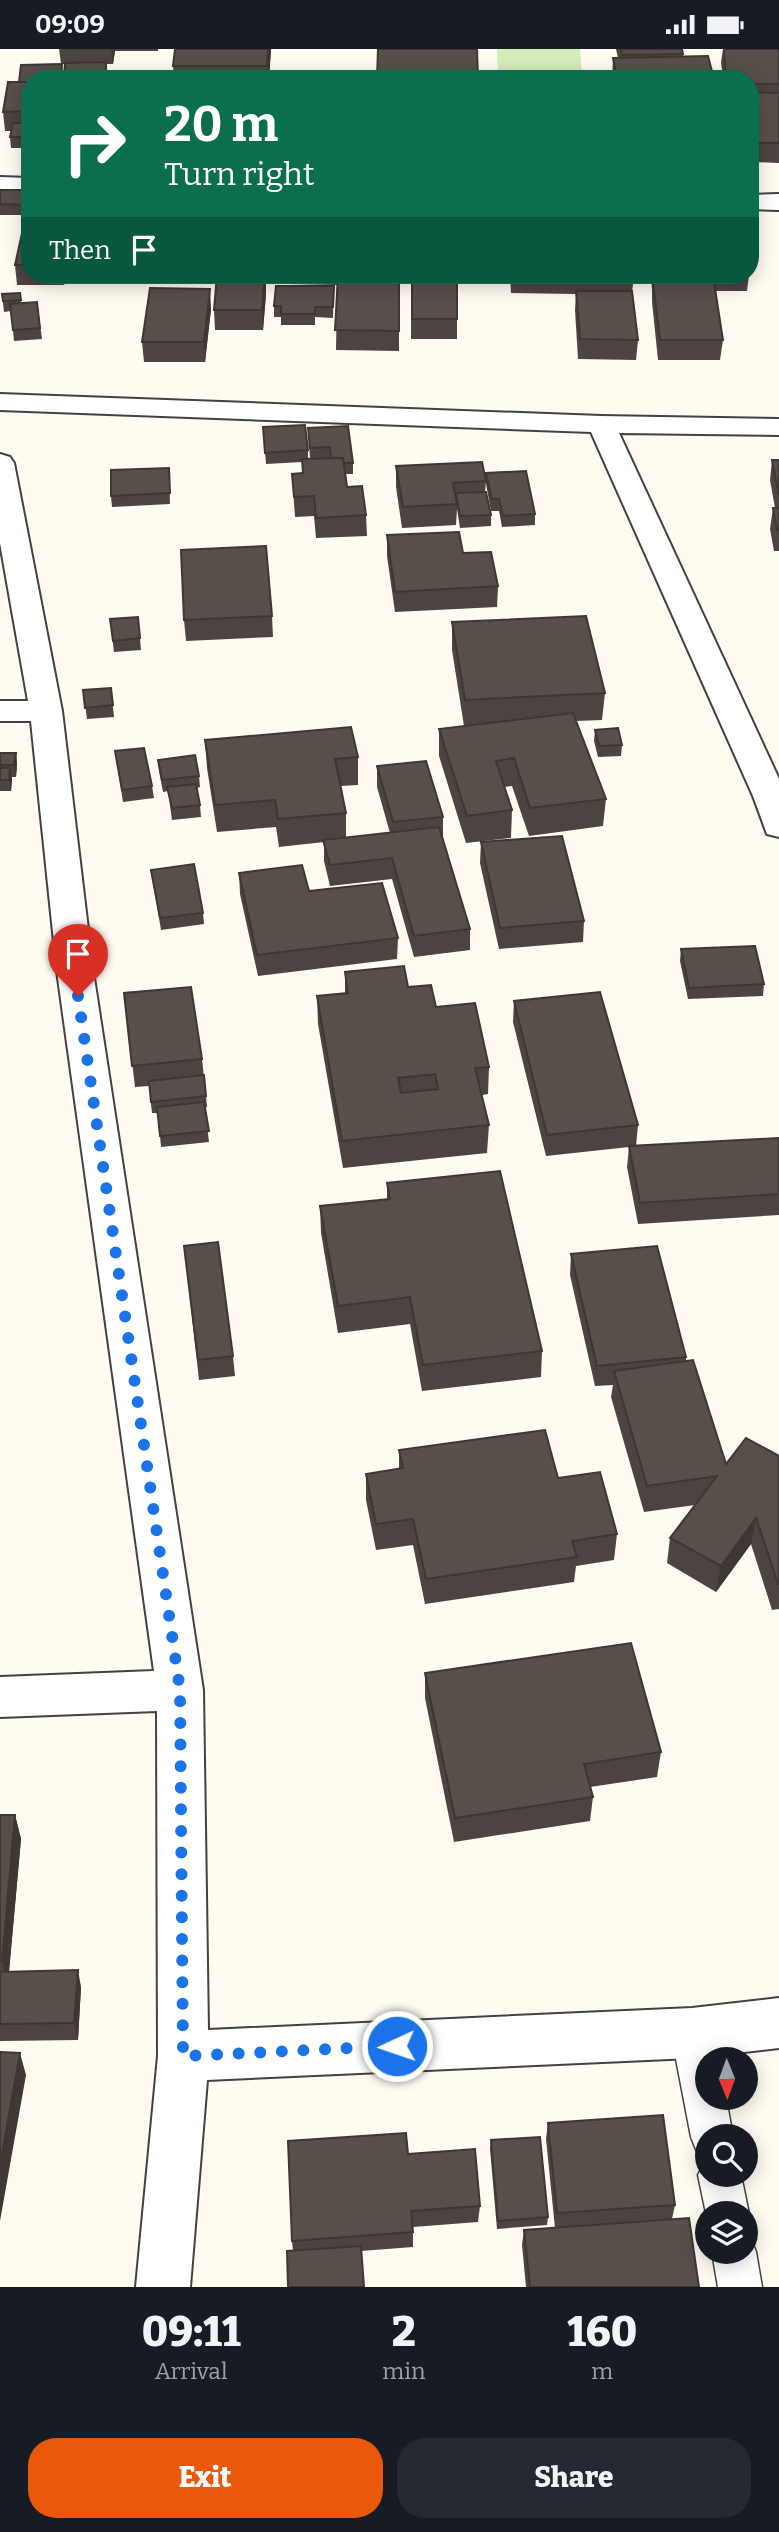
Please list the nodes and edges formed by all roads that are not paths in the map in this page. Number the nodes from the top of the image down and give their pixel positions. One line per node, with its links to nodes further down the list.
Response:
1 (0, 184): 2 (street)
2 (21, 185)
3 (759, 202): 4 (street)
4 (779, 202)
5 (0, 402): 6 (street)
6 (601, 424): 7 (street); 11 (street)
7 (779, 427)
8 (1, 479): 10 (street)
9 (0, 711): 10 (street)
10 (46, 711): 12 (street)
11 (779, 826)
12 (180, 1690): 13 (street); 16 (street)
13 (0, 1697)
14 (779, 2023): 15 (street)
15 (692, 2033): 16 (street); 17 (lane)
16 (183, 2056): 19 (street)
17 (710, 2124)
18 (736, 2264): 20 (lane)
19 (163, 2287)
20 (740, 2287)

